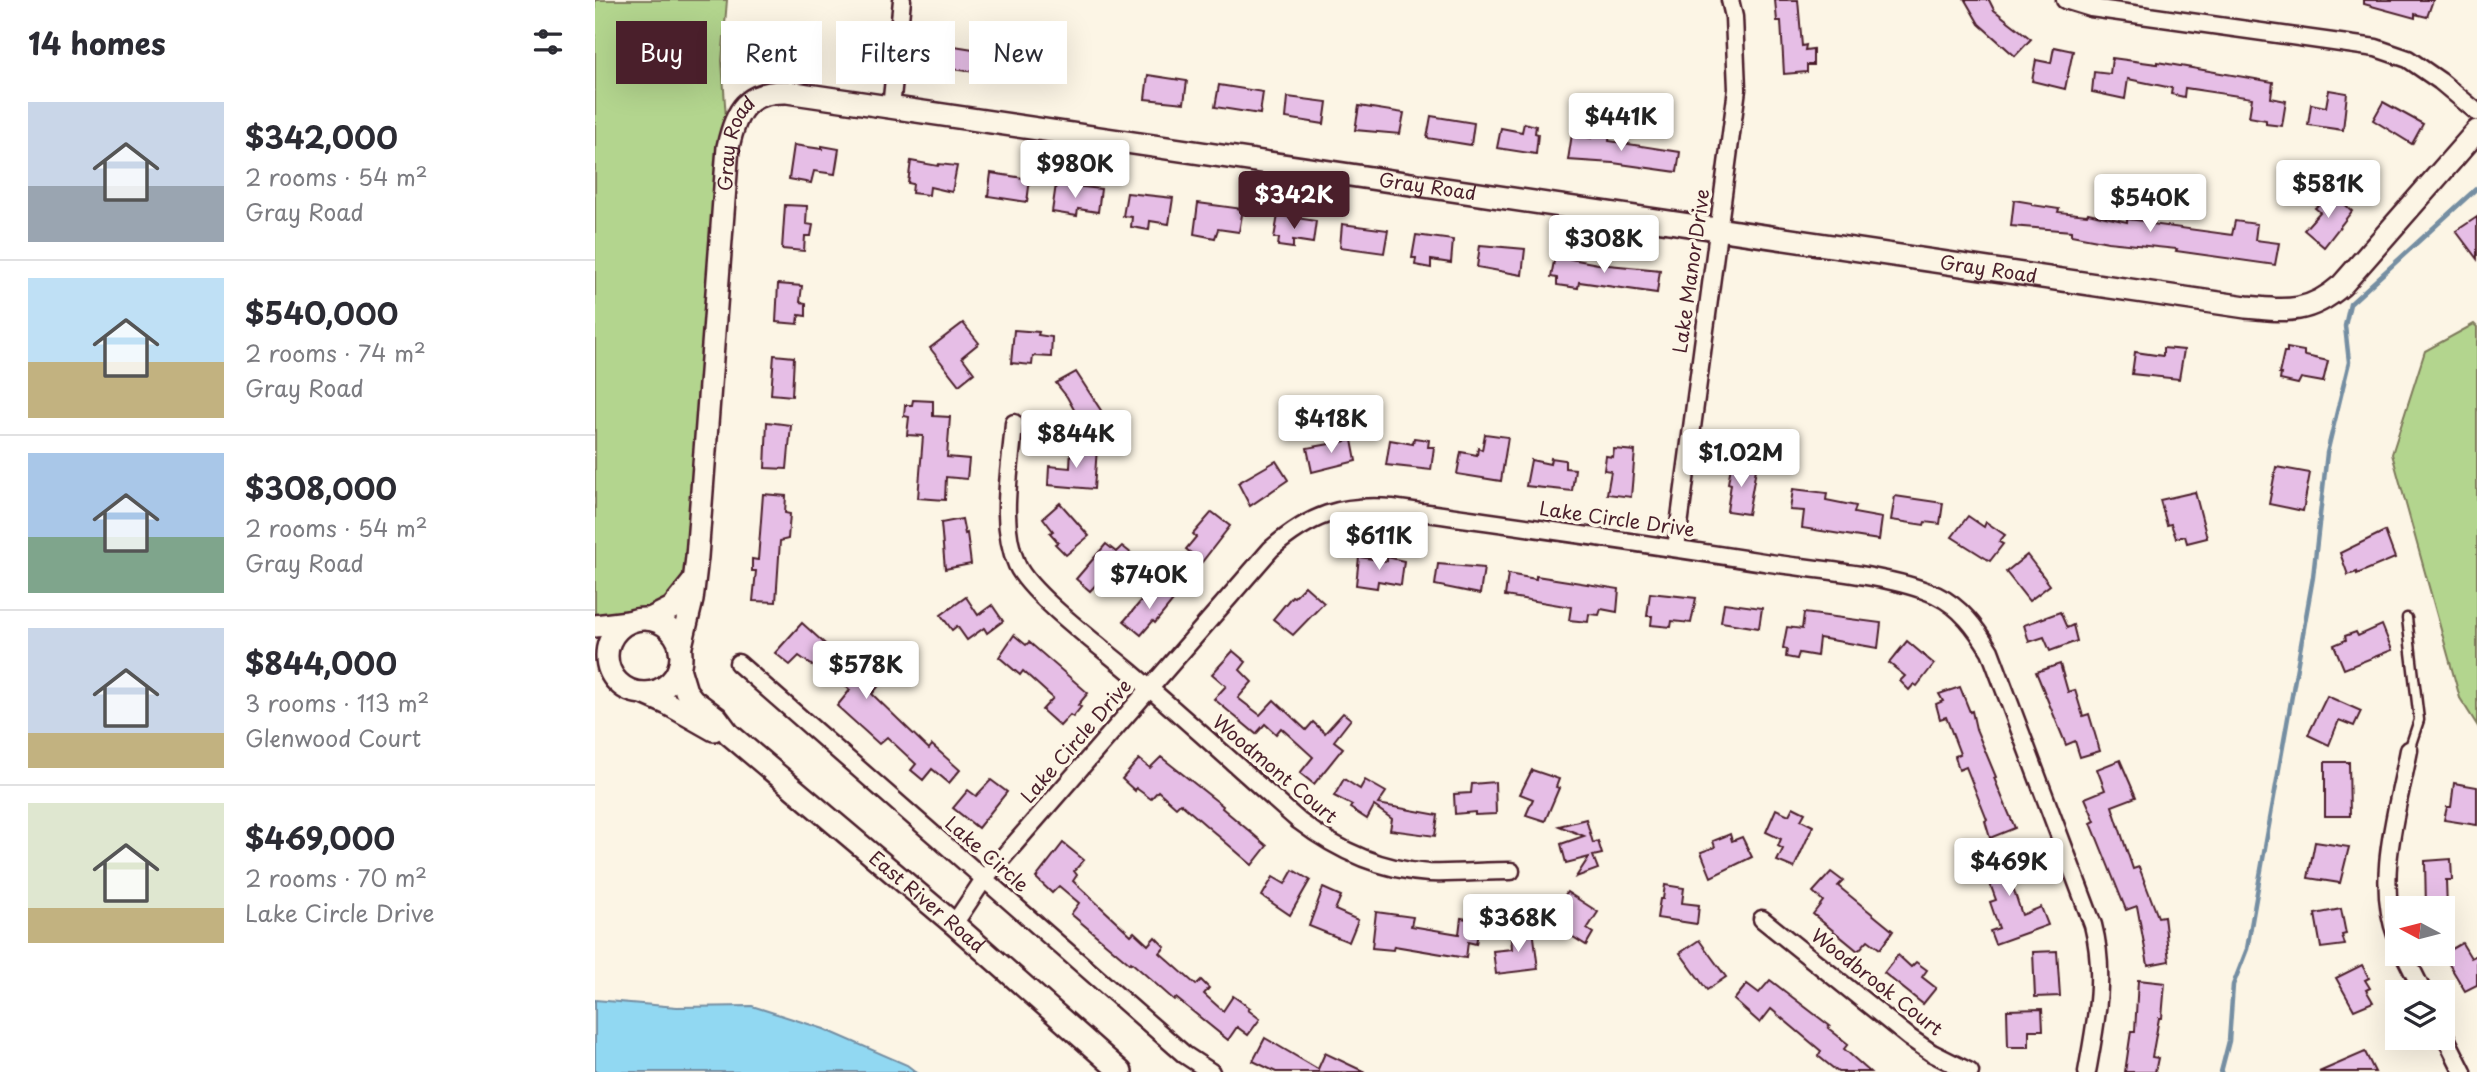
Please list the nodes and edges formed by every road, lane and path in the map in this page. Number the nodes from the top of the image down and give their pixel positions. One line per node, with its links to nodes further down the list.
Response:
1 (902, 0): 4 (street)
2 (1730, 0): 7 (street, Lake Manor Drive)
3 (2065, 0): 5 (street)
4 (891, 108): 7 (street, Gray Road); 10 (street, Gray Road)
5 (2477, 112)
6 (2477, 131): 7 (street, Gray Road)
7 (1718, 228): 9 (street, Lake Manor Drive)
8 (1014, 423): 17 (street, Woodmont Court)
9 (1676, 548): 17 (street, Lake Circle Drive); 30 (street, Lake Circle Drive)
10 (692, 583): 12 (street); 15 (street, Gray Road)
11 (2407, 618): 20 (lane)
12 (639, 620): 13 (street); 14 (street); 15 (street)
13 (595, 626)
14 (601, 659): 18 (street)
15 (680, 659): 18 (street); 19 (street, East River Road)
16 (738, 663): 22 (street, Lake Circle)
17 (1149, 688): 21 (street, Woodmont Court); 22 (street, Lake Circle Drive)
18 (643, 693): 19 (street, East River Road)
19 (729, 734): 25 (street, East River Road)
20 (2409, 750): 23 (street)
21 (1511, 871)
22 (984, 879): 25 (street, Lake Circle Drive); 28 (street, Lake Circle)
23 (2389, 896)
24 (1762, 919): 29 (street, Woodbrook Court)
25 (954, 923): 27 (street, East River Road)
26 (2452, 1050): 31 (street)
27 (1121, 1072)
28 (1211, 1072)
29 (1970, 1072)
30 (2087, 1072)
31 (2463, 1072)

